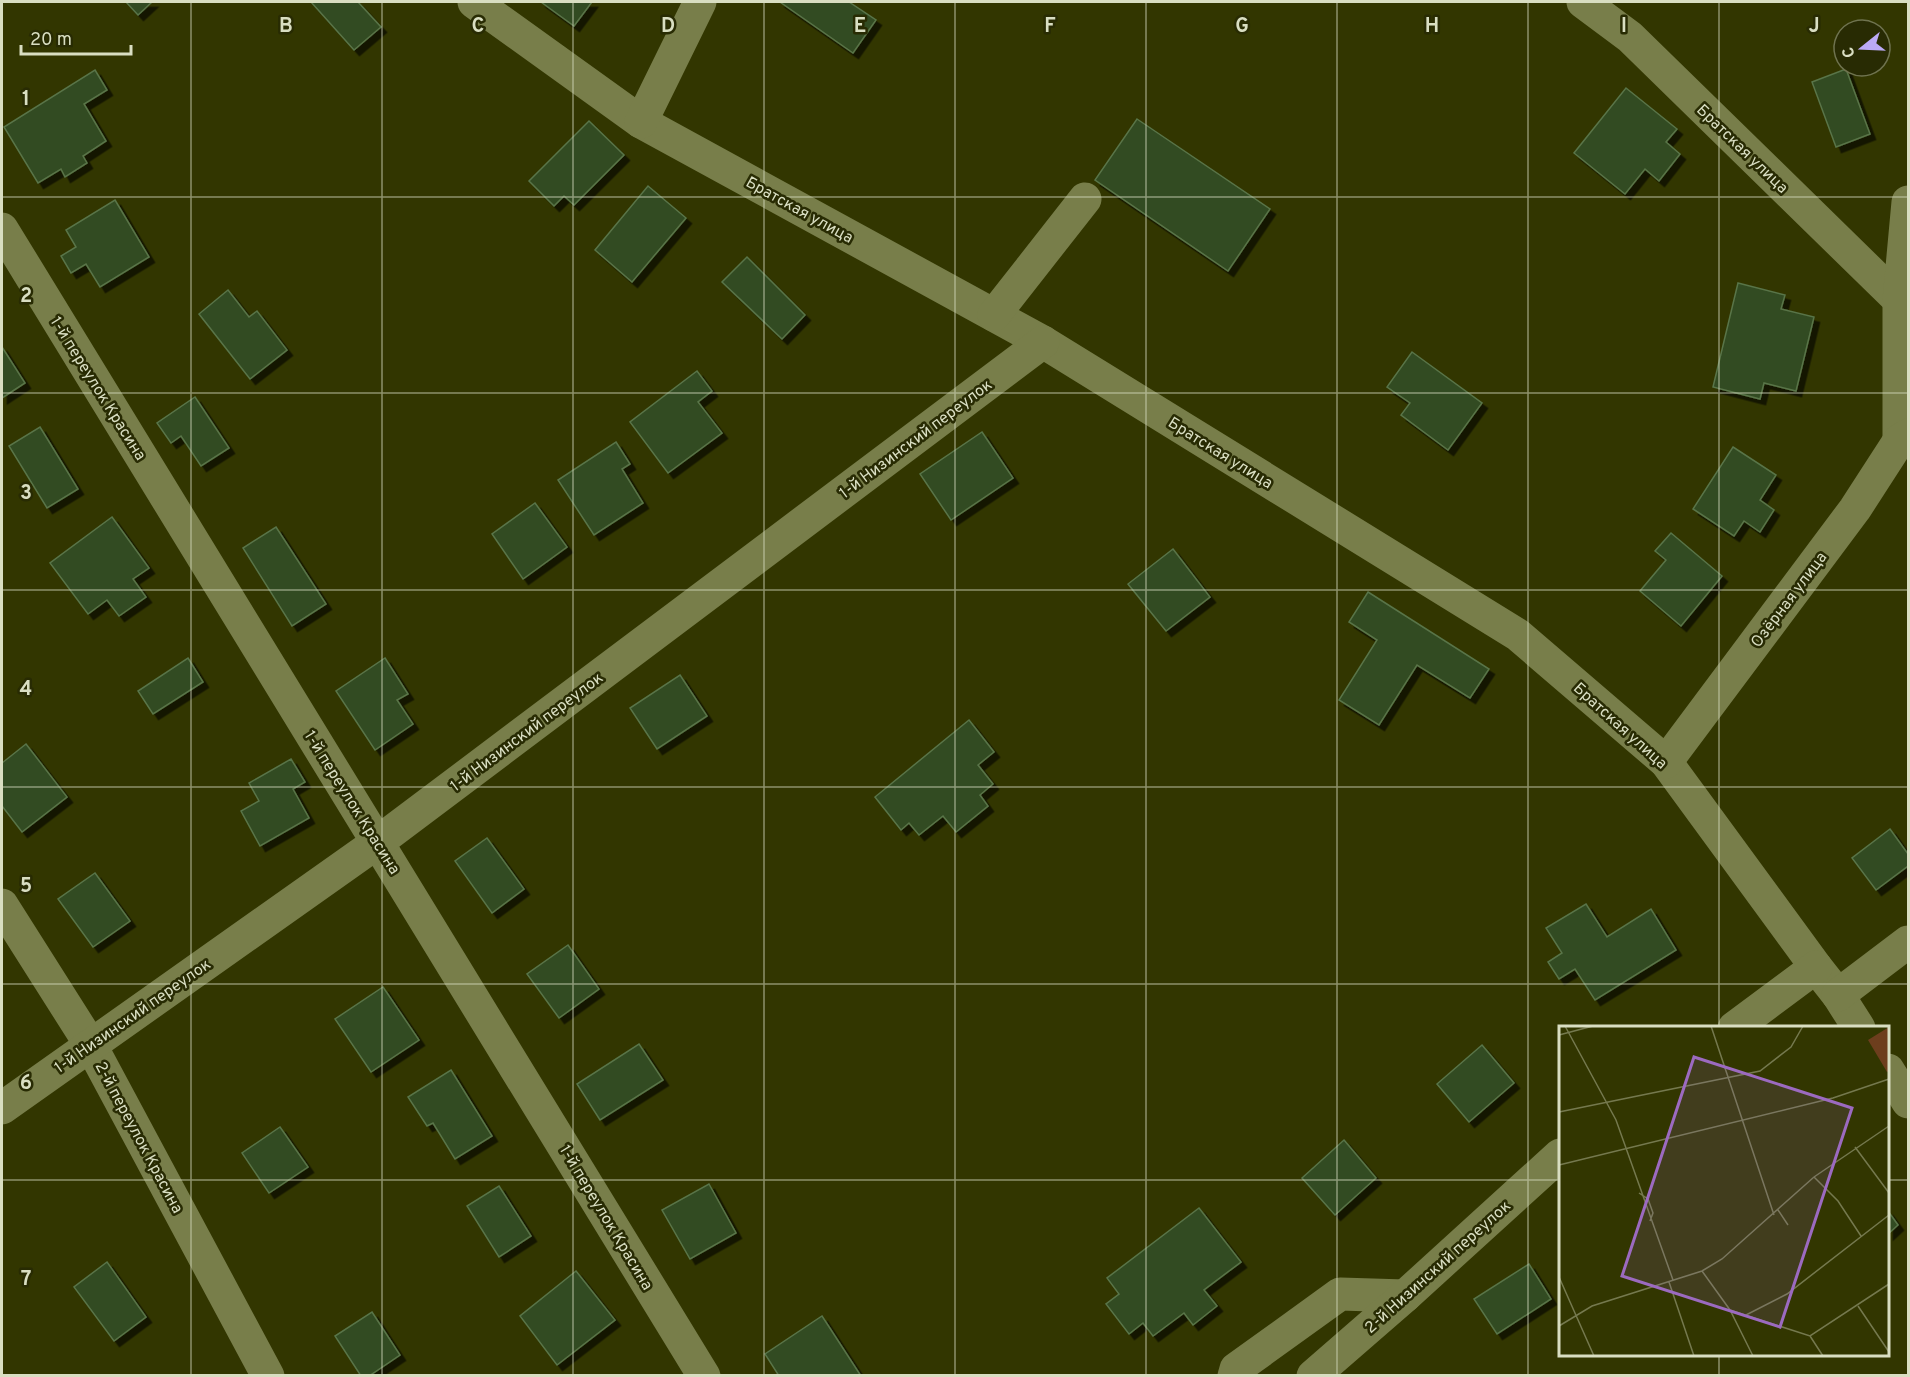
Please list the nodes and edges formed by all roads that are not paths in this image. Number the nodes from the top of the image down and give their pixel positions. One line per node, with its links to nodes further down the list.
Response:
1 (474, 2): 4 (street, Братская улица)
2 (700, 2): 4 (street)
3 (1583, 2): 8 (street, Братская улица)
4 (640, 122): 9 (street, Братская улица)
5 (1085, 199): 9 (street)
6 (1908, 202): 8 (street)
7 (2, 229): 13 (street, 1-й переулок Красина)
8 (1899, 300): 11 (street)
9 (994, 315): 10 (street, Братская улица)
10 (1043, 342): 12 (street, Братская улица); 13 (street, 1-й Низинский переулок)
11 (1904, 438): 12 (street, Озёрная улица)
12 (1666, 762): 16 (street, Братская улица)
13 (378, 843): 20 (street, 1-й Низинский переулок); 27 (street, 1-й переулок Красина)
14 (2, 905): 20 (street, 2-й переулок Красина)
15 (1908, 942): 17 (street)
16 (1815, 967): 17 (street, Братская улица); 18 (street)
17 (1838, 994): 19 (street, Братская улица)
18 (1737, 1026)
19 (1858, 1026)
20 (90, 1044): 23 (street, 1-й Низинский переулок); 26 (street, 2-й переулок Красина)
21 (1889, 1073): 22 (street)
22 (1908, 1102)
23 (2, 1108)
24 (1559, 1156): 25 (street, 2-й Низинский переулок)
25 (1405, 1296): 28 (street); 29 (street, 2-й Низинский переулок)
26 (268, 1376)
27 (704, 1376)
28 (1234, 1376)
29 (1313, 1376)

